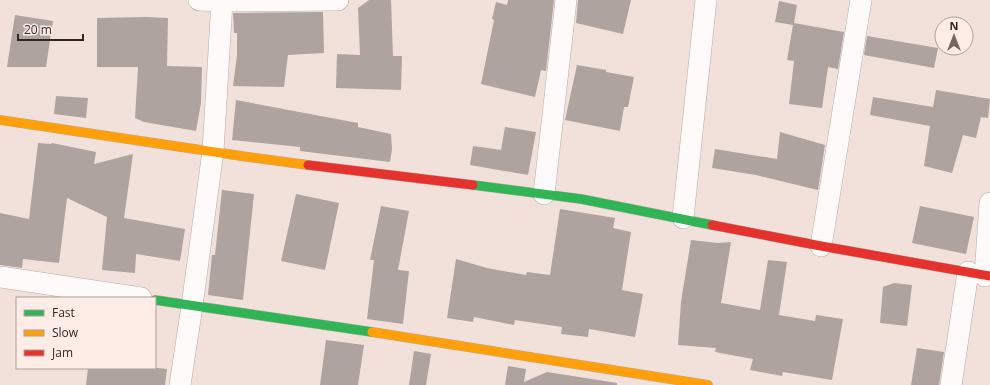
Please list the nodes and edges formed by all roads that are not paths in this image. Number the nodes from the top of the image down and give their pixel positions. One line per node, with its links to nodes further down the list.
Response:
1 (199, 0): 6 (street)
2 (338, 0): 6 (street)
3 (566, 0): 9 (street)
4 (706, 0): 11 (street)
5 (861, 0): 12 (street)
6 (222, 1): 8 (street)
7 (0, 120): 8 (street)
8 (213, 151): 9 (street); 17 (street)
9 (544, 194): 11 (street)
10 (990, 203): 13 (street)
11 (683, 218): 12 (street)
12 (821, 246): 13 (street)
13 (981, 274): 20 (street)
14 (0, 277): 15 (street)
15 (134, 297)
16 (156, 300): 17 (street)
17 (192, 306): 18 (street); 19 (street)
18 (180, 385)
19 (708, 385)
20 (951, 385)

